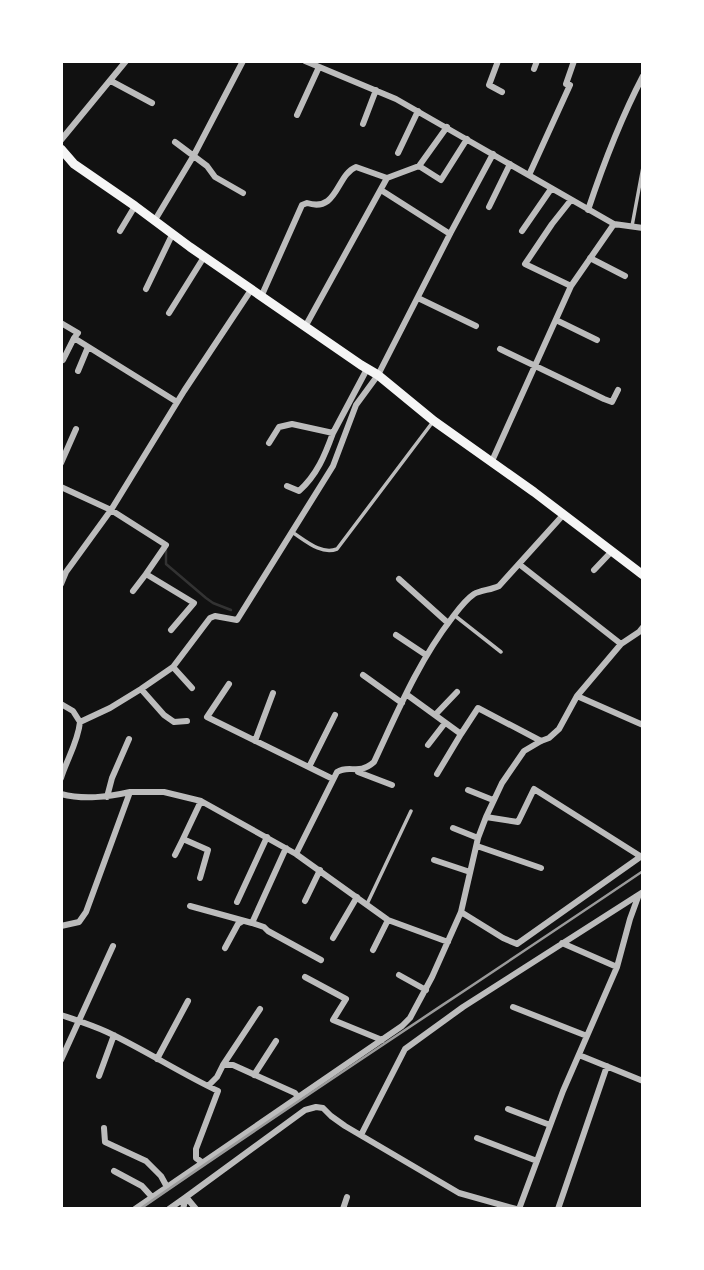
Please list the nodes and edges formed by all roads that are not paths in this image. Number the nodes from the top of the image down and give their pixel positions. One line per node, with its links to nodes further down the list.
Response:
1 (126, 61): 8 (street)
2 (243, 61): 22 (street)
3 (305, 61): 6 (street)
4 (498, 61): 10 (street)
5 (574, 61): 26 (street)
6 (322, 66): 9 (street); 13 (street)
7 (643, 76): 34 (street)
8 (111, 81): 11 (street); 17 (street)
9 (376, 90): 12 (street); 14 (street)
10 (502, 92)
11 (152, 103)
12 (418, 111): 15 (street); 20 (street)
13 (297, 115)
14 (363, 124)
15 (447, 127): 16 (street); 24 (street)
16 (467, 139): 21 (street); 24 (street)
17 (61, 140)
18 (175, 142): 22 (street)
19 (61, 149): 32 (main road)
20 (398, 153)
21 (493, 154): 23 (street); 42 (street)
22 (194, 155): 30 (street); 35 (street)
23 (510, 164): 26 (street); 33 (street)
24 (419, 166): 27 (street)
25 (643, 167): 37 (lane)
26 (529, 175): 28 (street)
27 (387, 178): 29 (street); 49 (street)
28 (551, 188): 31 (street); 40 (street)
29 (381, 190): 42 (street); 55 (street)
30 (243, 193)
31 (571, 200): 34 (street); 46 (street)
32 (135, 206): 35 (main road); 39 (street)
33 (489, 207)
34 (588, 209): 36 (street)
35 (155, 220): 41 (main road)
36 (614, 224): 37 (street); 44 (street)
37 (632, 226): 38 (street)
38 (643, 228)
39 (120, 231)
40 (522, 231)
41 (172, 234): 43 (main road); 47 (street)
42 (450, 234): 50 (street)
43 (204, 257): 48 (main road); 51 (street)
44 (590, 258): 45 (street); 46 (street)
45 (625, 276)
46 (571, 286): 52 (street)
47 (146, 289)
48 (251, 290): 49 (main road); 66 (street)
49 (261, 297): 55 (main road)
50 (418, 298): 54 (street); 64 (street)
51 (169, 313)
52 (556, 320): 57 (street); 61 (street)
53 (61, 323): 56 (street)
54 (476, 326)
55 (305, 327): 62 (main road)
56 (74, 338): 58 (street); 60 (street)
57 (597, 340)
58 (88, 347): 63 (street); 66 (street)
59 (500, 349): 61 (street)
60 (61, 359)
61 (536, 366): 65 (street); 71 (street)
62 (367, 369): 64 (main road); 69 (street)
63 (78, 371)
64 (379, 375): 67 (main road); 77 (street)
65 (618, 390)
66 (177, 402): 75 (street)
67 (434, 421): 71 (main road); 77 (lane)
68 (76, 429): 72 (street)
69 (333, 433): 70 (street); 73 (street)
70 (269, 443)
71 (492, 461): 76 (main road)
72 (61, 463)
73 (287, 486)
74 (61, 487): 75 (street)
75 (111, 510): 81 (street); 82 (street)
76 (564, 514): 78 (main road); 79 (street)
77 (292, 532): 95 (street)
78 (612, 551): 80 (street); 83 (main road)
79 (519, 564): 87 (street); 92 (street)
80 (594, 570)
81 (64, 571): 85 (street)
82 (146, 574): 86 (street); 90 (street)
83 (643, 575)
84 (399, 579): 88 (street)
85 (61, 584)
86 (134, 591)
87 (454, 615): 88 (street); 93 (lane)
88 (448, 623): 94 (street)
89 (643, 627): 92 (street)
90 (171, 630)
91 (396, 635): 94 (street)
92 (621, 644): 103 (street)
93 (501, 652)
94 (426, 655): 102 (street)
95 (173, 667): 98 (street); 99 (street)
96 (363, 675): 104 (street)
97 (229, 684): 114 (street)
98 (192, 688)
99 (141, 689): 108 (street); 109 (street)
100 (457, 692): 107 (street)
101 (273, 694): 114 (street)
102 (406, 694): 104 (street); 107 (street)
103 (577, 696): 111 (street); 115 (street)
104 (402, 703): 119 (street)
105 (61, 704): 109 (street)
106 (335, 715): 118 (street)
107 (435, 715): 110 (street)
108 (187, 721)
109 (80, 722): 117 (street)
110 (445, 723): 112 (street); 116 (street)
111 (643, 725)
112 (461, 734): 115 (street); 120 (street)
113 (129, 739): 127 (street)
114 (255, 741): 118 (street)
115 (541, 741): 128 (street)
116 (428, 745)
117 (64, 761): 121 (street)
118 (309, 767): 122 (street)
119 (352, 770): 122 (street); 123 (street)
120 (437, 774)
121 (61, 778)
122 (333, 779): 137 (street)
123 (392, 785)
124 (468, 790): 128 (street)
125 (130, 792): 127 (street); 129 (street); 155 (street)
126 (61, 794): 127 (street)
127 (107, 797)
128 (493, 800): 131 (street)
129 (201, 801): 133 (street); 134 (street)
130 (411, 811): 149 (lane)
131 (486, 817): 135 (street); 139 (street)
132 (453, 828): 135 (street)
133 (267, 837): 136 (street); 148 (street)
134 (183, 839): 138 (street); 144 (street)
135 (478, 842): 141 (street); 143 (street)
136 (286, 848): 137 (street); 154 (street)
137 (296, 853): 142 (street)
138 (175, 855)
139 (642, 856): 151 (street)
140 (435, 860): 143 (street)
141 (541, 868)
142 (320, 870): 146 (street); 147 (street)
143 (470, 872): 151 (street)
144 (200, 878)
145 (642, 895): 158 (street); 163 (street)
146 (357, 897): 149 (street); 156 (street)
147 (305, 901)
148 (237, 902)
149 (367, 904): 152 (street)
150 (190, 906): 153 (street)
151 (461, 912): 157 (street)
152 (388, 920): 157 (street); 161 (street)
153 (243, 921): 154 (street); 160 (street)
154 (252, 923): 162 (street)
155 (61, 926)
156 (333, 938)
157 (448, 942): 166 (street)
158 (562, 943): 163 (street); 189 (street)
159 (113, 946): 171 (street)
160 (225, 948)
161 (373, 950)
162 (321, 960)
163 (617, 967): 173 (street)
164 (399, 975): 166 (street)
165 (305, 977): 174 (street)
166 (426, 990): 174 (street)
167 (188, 1000): 177 (street)
168 (513, 1007): 173 (street)
169 (260, 1009): 179 (street)
170 (61, 1015): 171 (street)
171 (78, 1021): 172 (street); 178 (street)
172 (114, 1035): 177 (street); 182 (street)
173 (587, 1036): 176 (street)
174 (382, 1040): 185 (street)
175 (276, 1041): 181 (street)
176 (579, 1055): 180 (street); 187 (street)
177 (157, 1059): 184 (street)
178 (61, 1060)
179 (223, 1065): 181 (street); 184 (street)
180 (607, 1066): 183 (street); 204 (street)
181 (254, 1075): 185 (street)
182 (99, 1076)
183 (643, 1081)
184 (208, 1086): 192 (street)
185 (298, 1097): 192 (street)
186 (508, 1109): 187 (street)
187 (550, 1125): 191 (street)
188 (104, 1128): 194 (street)
189 (361, 1135): 196 (street); 203 (street)
190 (477, 1138): 191 (street)
191 (537, 1161): 203 (street)
192 (202, 1163): 194 (street)
193 (114, 1171): 195 (street)
194 (167, 1187): 195 (street)
195 (152, 1197): 198 (street)
196 (186, 1197): 199 (street); 200 (street); 201 (street)
197 (347, 1197): 202 (street)
198 (135, 1209)
199 (169, 1209)
200 (183, 1209)
201 (196, 1209)
202 (343, 1209)
203 (517, 1209)
204 (558, 1209)

